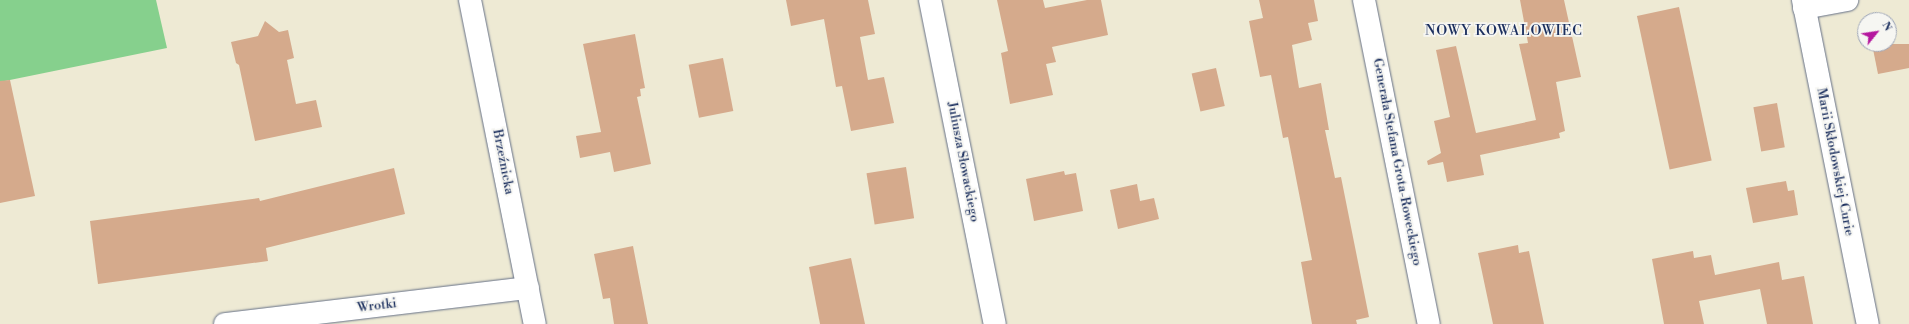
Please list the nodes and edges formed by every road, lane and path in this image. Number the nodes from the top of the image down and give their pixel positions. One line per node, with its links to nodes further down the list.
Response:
1 (470, 0): 6 (street, Brzeźnicka)
2 (930, 0): 9 (street, Juliusza Słowackiego)
3 (1364, 0): 10 (street, Generała Stefana Grota-Roweckiego)
4 (1847, 0): 5 (street)
5 (1803, 4): 11 (street, Marii Skłodowskiej-Curie)
6 (528, 288): 7 (street, Wrotki); 8 (street, Brzeźnicka)
7 (225, 324)
8 (535, 324)
9 (995, 324)
10 (1429, 324)
11 (1868, 324)

